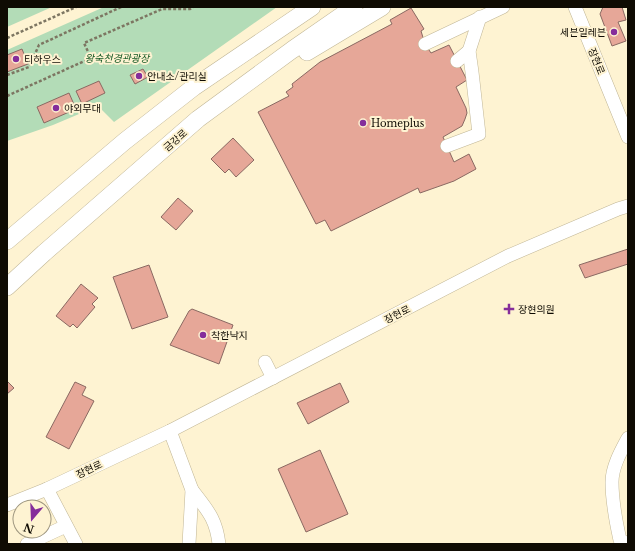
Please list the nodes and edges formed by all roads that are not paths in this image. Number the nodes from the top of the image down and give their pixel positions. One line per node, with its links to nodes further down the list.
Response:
1 (312, 7): 14 (main road)
2 (354, 7): 10 (main road, 금강로)
3 (382, 7): 10 (main road)
4 (503, 7): 6 (street)
5 (575, 7): 11 (street, 장현로)
6 (480, 17): 7 (street); 8 (street)
7 (426, 44)
8 (468, 52): 9 (street); 12 (street)
9 (457, 61)
10 (219, 103): 15 (main road, 금강로)
11 (628, 137)
12 (447, 146)
13 (628, 206): 17 (street, 장현로)
14 (7, 241)
15 (7, 286)
16 (265, 362): 17 (street)
17 (273, 378): 18 (street, 장현로)
18 (170, 431): 20 (street, 장현로); 21 (street)
19 (628, 438): 28 (street)
20 (47, 489): 22 (street, 장현로); 23 (street)
21 (192, 490): 26 (street); 27 (street)
22 (7, 505)
23 (66, 526): 24 (street); 25 (street)
24 (27, 544)
25 (76, 544)
26 (189, 544)
27 (219, 544)
28 (628, 544)

